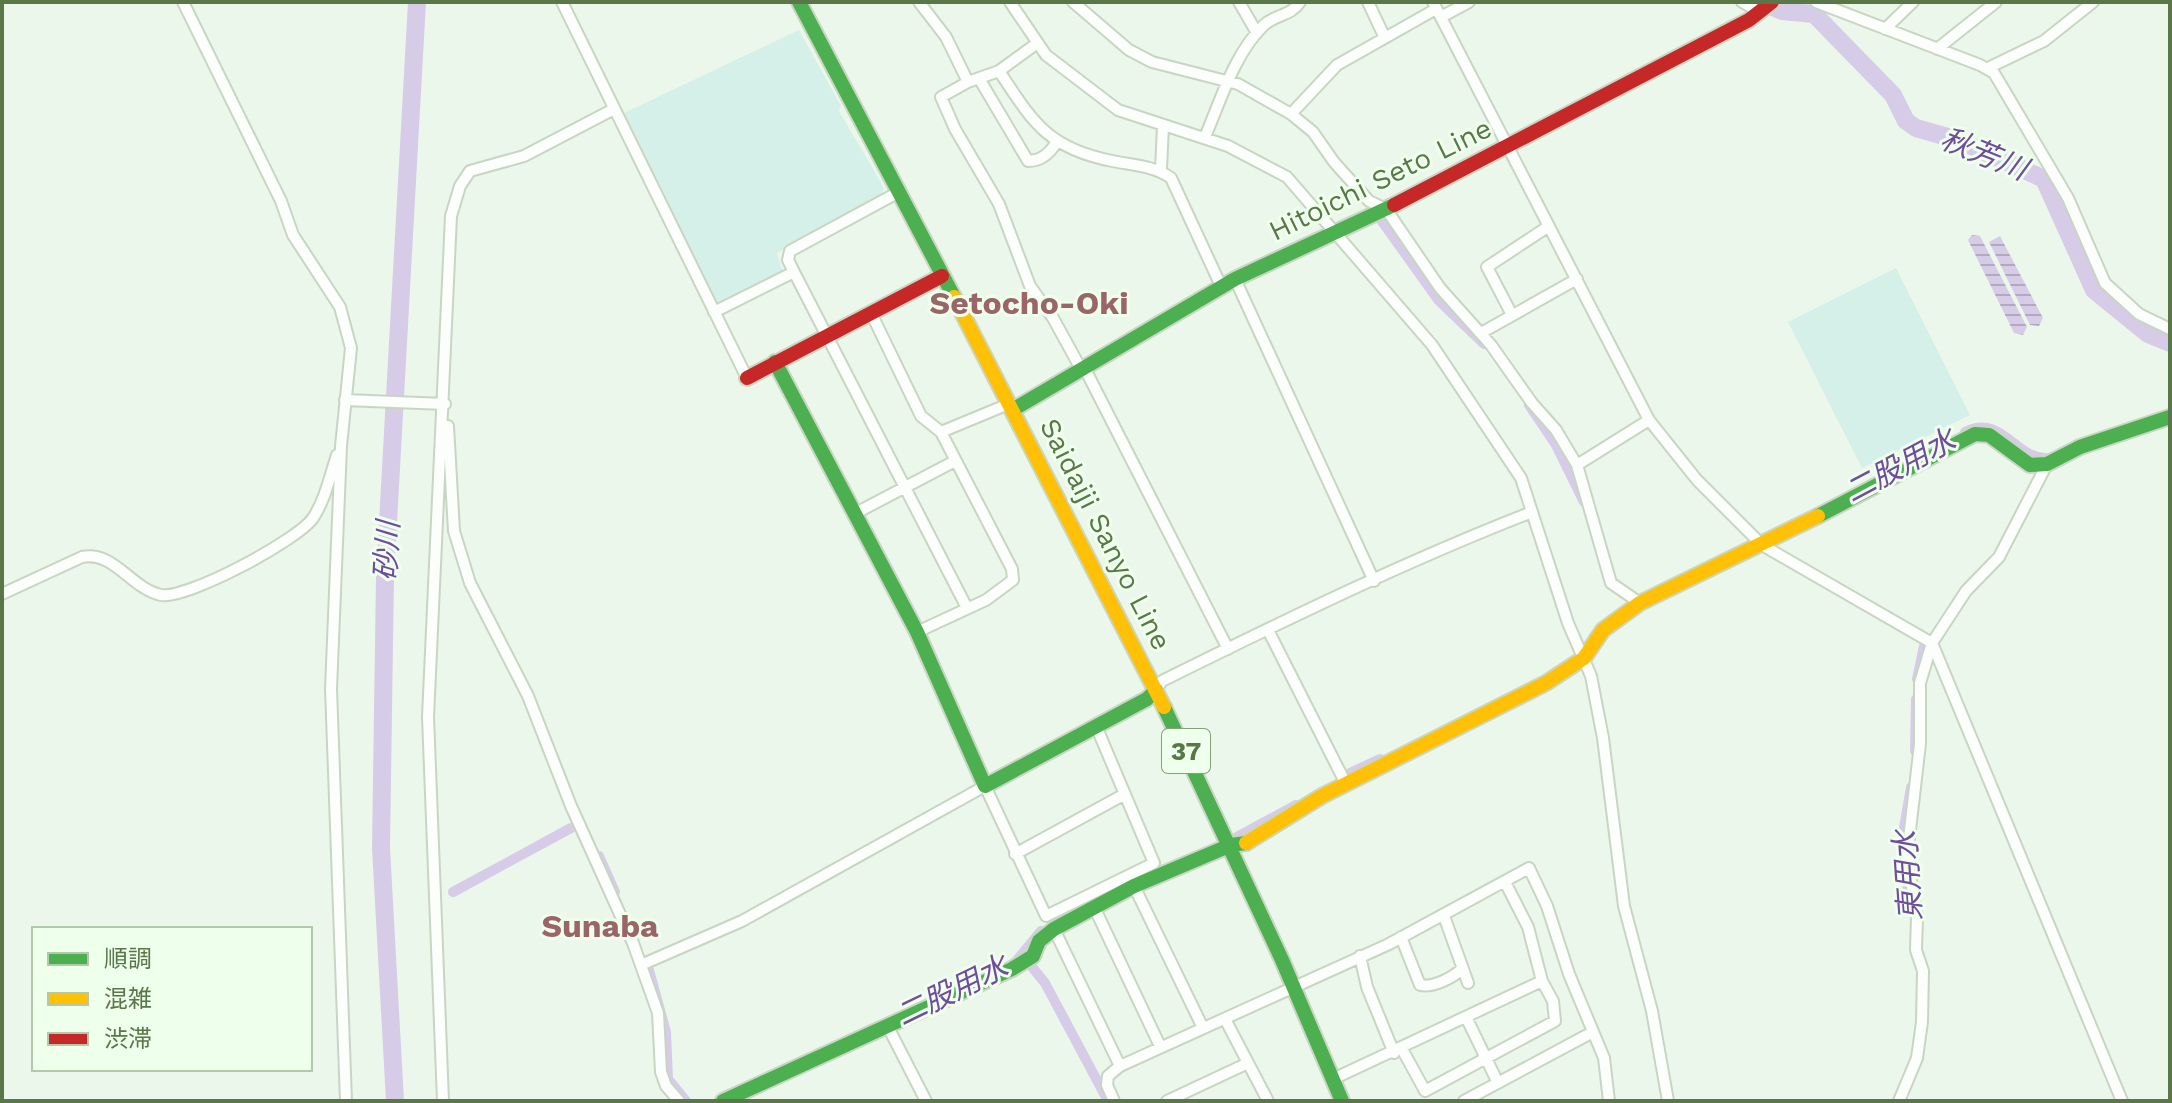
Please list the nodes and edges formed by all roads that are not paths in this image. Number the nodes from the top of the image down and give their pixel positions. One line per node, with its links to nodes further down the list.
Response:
1 (183, 2): 53 (street)
2 (562, 2): 29 (street)
3 (799, 2): 36 (street, Saidaiji Sanyo Line / 37)
4 (919, 2): 28 (street)
5 (1010, 2): 22 (street)
6 (1073, 2): 27 (street)
7 (1239, 2): 20 (street)
8 (1300, 2): 20 (street)
9 (1368, 2): 21 (street)
10 (1469, 2): 18 (street)
11 (1742, 2): 17 (street)
12 (1816, 2): 16 (street)
13 (1913, 2): 19 (street)
14 (1996, 2): 23 (street)
15 (2093, 2): 24 (street)
16 (1830, 4): 19 (street)
17 (1766, 7): 34 (street, Hitoichi Seto Line)
18 (1437, 9): 21 (street); 34 (street)
19 (1885, 29): 23 (street)
20 (1257, 33): 27 (street)
21 (1384, 36): 30 (street)
22 (1036, 44): 25 (street); 31 (street)
23 (1937, 49): 24 (street)
24 (1988, 68): 47 (street)
25 (999, 71): 26 (street); 33 (street)
26 (980, 80): 28 (street); 33 (street)
27 (1230, 81): 30 (street); 32 (street)
28 (968, 82): 51 (street)
29 (614, 109): 44 (street); 54 (street)
30 (1291, 114): 37 (street)
31 (1163, 125): 32 (street); 35 (street)
32 (1205, 137): 39 (street)
33 (1057, 141): 35 (street)
34 (1508, 146): 37 (street, Hitoichi Seto Line); 38 (street)
35 (1161, 170): 43 (street)
36 (897, 193): 40 (street); 41 (street, Saidaiji Sanyo Line / 37)
37 (1386, 209): 39 (street, Hitoichi Seto Line); 48 (street)
38 (1549, 226): 42 (street); 46 (street)
39 (1337, 232): 43 (street, Hitoichi Seto Line); 64 (street)
40 (794, 272): 44 (street); 49 (street)
41 (942, 276): 45 (street); 55 (street, Saidaiji Sanyo Line / 37)
42 (1577, 279): 46 (street); 57 (street)
43 (1228, 283): 51 (street, Hitoichi Seto Line); 67 (street)
44 (714, 312): 52 (street)
45 (871, 313): 49 (street); 58 (street)
46 (1512, 315): 48 (street)
47 (2170, 329)
48 (1481, 333): 62 (street)
49 (827, 336): 50 (street); 63 (street)
50 (775, 362): 52 (street); 65 (street)
51 (1082, 368): 55 (street, Hitoichi Seto Line); 74 (street)
52 (747, 378)
53 (345, 400): 54 (street); 59 (street)
54 (445, 404): 90 (street); 108 (street)
55 (1012, 406): 58 (street); 76 (street, Saidaiji Sanyo Line / 37)
56 (2170, 417): 61 (street)
57 (1649, 420): 62 (street); 66 (street)
58 (941, 432): 60 (street)
59 (341, 446): 68 (street); 107 (street)
60 (955, 461): 63 (street); 70 (street)
61 (2047, 464): 66 (street); 73 (street)
62 (1577, 465): 69 (street)
63 (906, 487): 65 (street); 70 (street)
64 (1532, 512): 67 (street); 75 (street)
65 (856, 513): 72 (street)
66 (1762, 545): 69 (street); 73 (street)
67 (1374, 581): 71 (street)
68 (2, 594)
69 (1640, 603): 75 (street)
70 (967, 608): 72 (street)
71 (1268, 630): 74 (street); 78 (street)
72 (917, 632): 79 (street)
73 (1932, 643): 119 (street); 120 (street)
74 (1228, 649): 76 (street)
75 (1584, 658): 78 (street); 118 (street)
76 (1156, 690): 77 (street); 81 (street, Saidaiji Sanyo Line / 37)
77 (1096, 726): 79 (street); 80 (street)
78 (1346, 784): 81 (street)
79 (985, 786): 82 (street); 90 (street)
80 (1125, 794): 82 (street); 82 (street)
81 (1231, 845): 84 (street); 94 (street, Saidaiji Sanyo Line / 37)
82 (1015, 854)
83 (1505, 882): 86 (street); 92 (street); 99 (street)
84 (1134, 886): 85 (street); 98 (street)
85 (1095, 909): 87 (street); 100 (street)
86 (1444, 916): 88 (street); 91 (street)
87 (1054, 929): 97 (street); 104 (street)
88 (1401, 937): 89 (street); 91 (street)
89 (1360, 956): 94 (street); 101 (street)
90 (641, 965): 109 (street)
91 (1462, 969): 93 (street)
92 (1542, 981): 95 (street); 102 (street)
93 (1468, 983)
94 (1294, 984): 96 (street); 105 (street, Saidaiji Sanyo Line / 37)
95 (1466, 1017): 101 (street); 102 (street)
96 (1225, 1019): 98 (street); 103 (street)
97 (888, 1027): 110 (street); 111 (street)
98 (1203, 1028): 100 (street)
99 (1591, 1033): 106 (street); 117 (street)
100 (1160, 1046): 104 (street)
101 (1398, 1051): 102 (street); 105 (street)
102 (1485, 1060): 106 (street)
103 (1248, 1063): 113 (street); 114 (street)
104 (1120, 1066): 112 (street)
105 (1333, 1079): 115 (street, Saidaiji Sanyo Line / 37)
106 (1498, 1083): 116 (street)
107 (346, 1101)
108 (443, 1101)
109 (679, 1101)
110 (723, 1101)
111 (926, 1101)
112 (1114, 1101)
113 (1167, 1101)
114 (1268, 1101)
115 (1342, 1101)
116 (1464, 1101)
117 (1609, 1101)
118 (1668, 1101)
119 (1899, 1101)
120 (2122, 1101)

